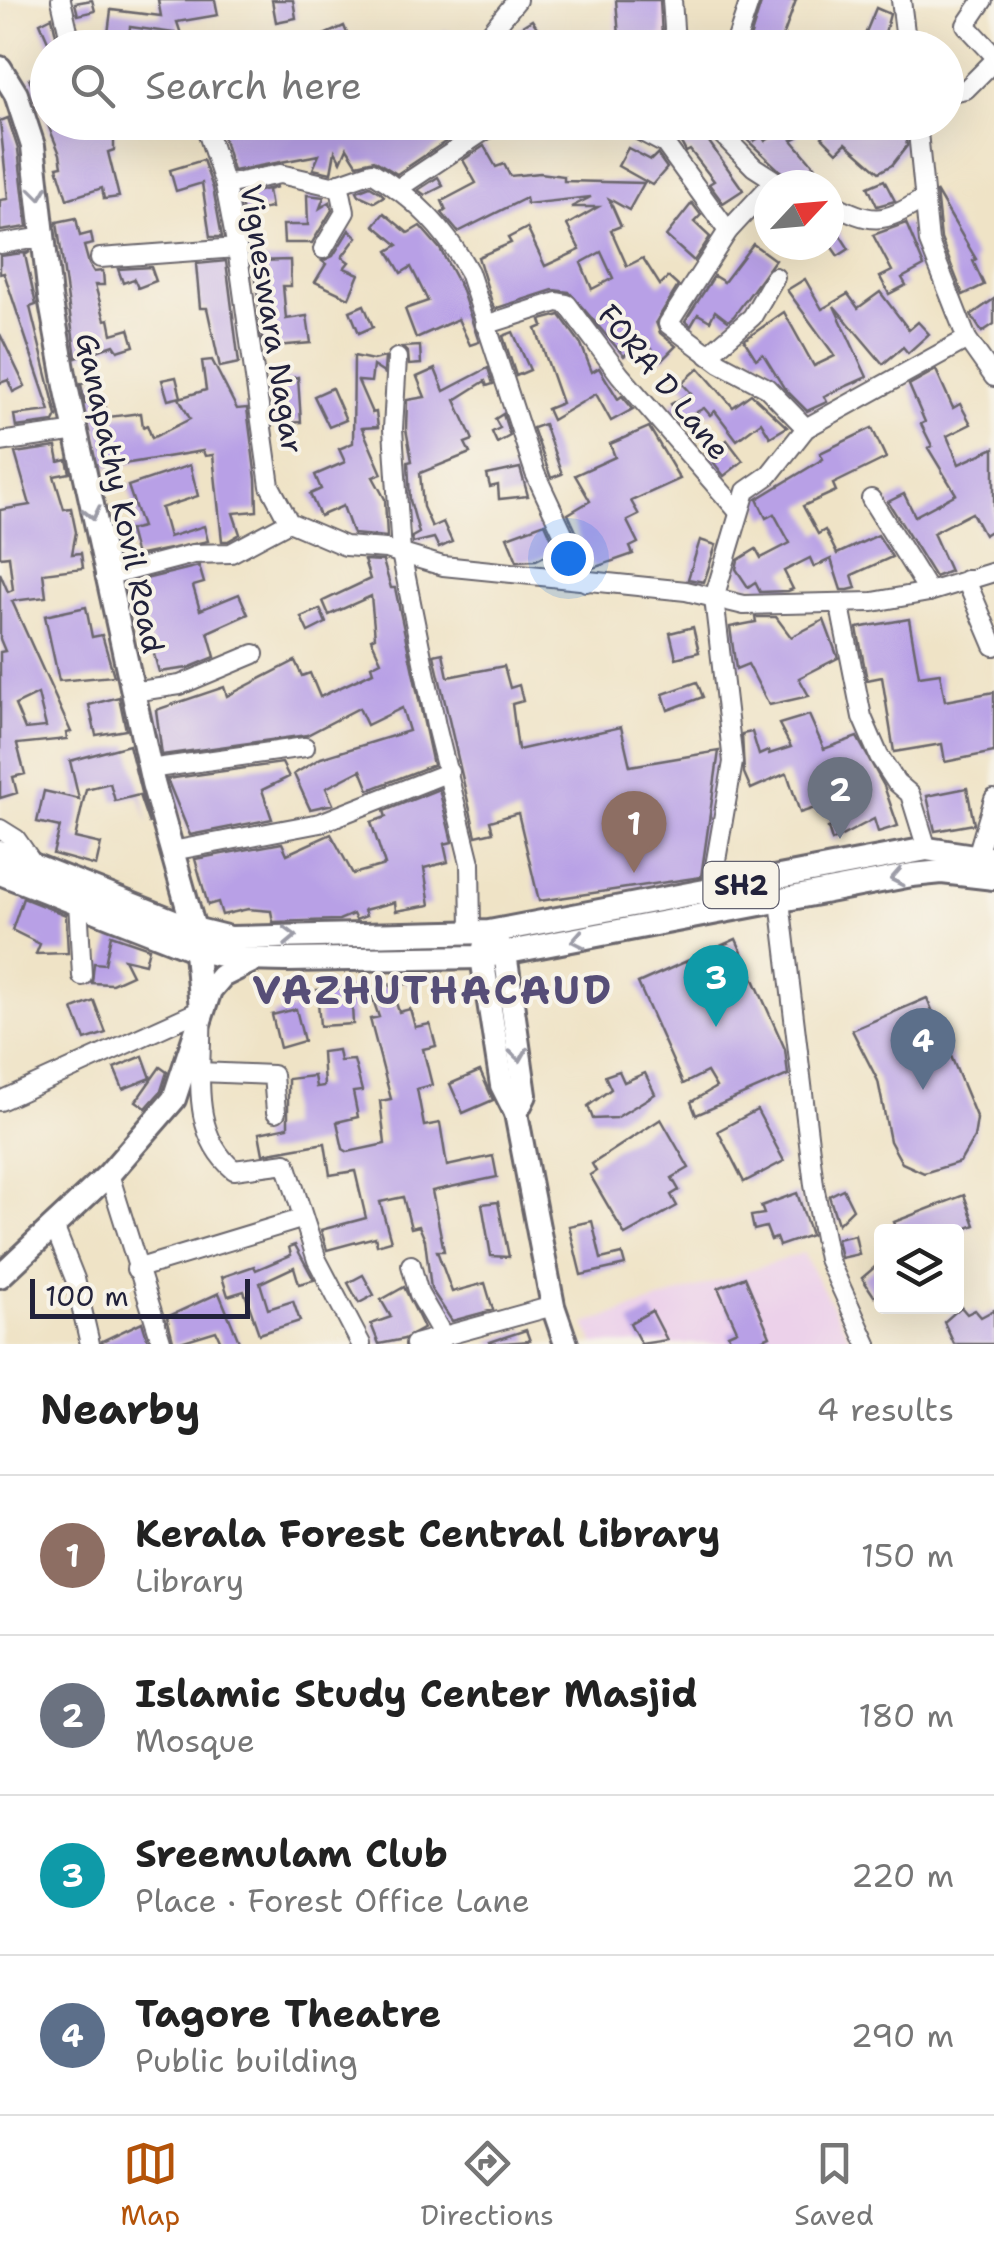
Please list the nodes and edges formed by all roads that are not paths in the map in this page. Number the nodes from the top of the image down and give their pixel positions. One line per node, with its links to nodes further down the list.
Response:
1 (61, 0): 7 (street)
2 (518, 0): 8 (street)
3 (672, 0): 9 (street)
4 (750, 0): 10 (street)
5 (901, 0): 11 (street)
6 (984, 0): 12 (street)
7 (68, 30)
8 (493, 30)
9 (674, 30)
10 (740, 30)
11 (905, 30)
12 (994, 58): 14 (street)
13 (0, 68): 15 (main road, Ganapathy Kovil Road, one-way to 15)
14 (964, 89)
15 (30, 134)
16 (32, 140): 30 (main road, Ganapathy Kovil Road, one-way to 30)
17 (210, 140): 24 (street, Vigneswara Nagar)
18 (470, 140): 25 (street)
19 (658, 140): 29 (street)
20 (729, 140): 22 (street)
21 (919, 140): 26 (street)
22 (760, 170)
23 (339, 182): 24 (street); 25 (street); 33 (street)
24 (225, 185): 32 (street, Vigneswara Nagar)
25 (396, 189): 36 (street)
26 (923, 199): 28 (street); 37 (street)
27 (754, 205): 29 (street)
28 (844, 209)
29 (728, 232): 38 (street)
30 (45, 237): 31 (street); 43 (main road, Ganapathy Kovil Road)
31 (0, 244)
32 (237, 248): 34 (street); 47 (street, Vigneswara Nagar)
33 (322, 249)
34 (100, 258)
35 (775, 277): 38 (street)
36 (485, 325): 46 (street, FORA D Lane); 52 (street)
37 (967, 339): 40 (street); 42 (street)
38 (708, 355): 42 (street)
39 (397, 358): 48 (street)
40 (987, 359): 41 (street)
41 (994, 377)
42 (806, 428): 46 (street)
43 (77, 432): 44 (street); 50 (main road, Ganapathy Kovil Road, one-way to 50)
44 (0, 442)
45 (871, 499): 53 (street)
46 (738, 512): 54 (street)
47 (289, 522): 48 (street); 50 (street)
48 (402, 553): 52 (street); 61 (street)
49 (994, 572): 51 (street)
50 (105, 577): 58 (main road, Ganapathy Kovil Road)
51 (966, 580): 53 (street); 56 (street)
52 (586, 582): 54 (street)
53 (929, 592): 55 (street)
54 (714, 598): 55 (street); 73 (street)
55 (840, 606): 65 (street)
56 (994, 646)
57 (254, 654): 58 (street)
58 (132, 692): 60 (main road, Ganapathy Kovil Road)
59 (305, 746): 60 (street)
60 (149, 769): 64 (main road, Ganapathy Kovil Road)
61 (449, 772): 64 (street); 74 (street)
62 (994, 799): 67 (street)
63 (0, 830): 68 (street)
64 (172, 850): 76 (main road, Ganapathy Kovil Road)
65 (927, 850): 67 (main road, SH2); 73 (main road, SH2)
66 (0, 852): 68 (main road, SH2)
67 (985, 858)
68 (36, 866): 76 (main road, SH2)
69 (0, 873): 71 (main road)
70 (994, 878): 72 (main road, one-way to 72)
71 (78, 901): 75 (main road); 79 (street)
72 (780, 901): 73 (main road); 97 (street)
73 (709, 903): 74 (main road, SH2); 77 (main road, one-way to 77)
74 (480, 931): 76 (main road, SH2, one-way to 74); 77 (main road)
75 (151, 932): 76 (main road); 80 (main road)
76 (195, 940): 78 (main road); 80 (main road, Ganapathy Kovil Road)
77 (493, 955): 78 (main road); 90 (main road)
78 (257, 959): 80 (main road)
79 (82, 976)
80 (201, 1010): 81 (street); 82 (street); 84 (main road)
81 (198, 1072): 83 (street); 85 (street)
82 (0, 1101)
83 (276, 1112)
84 (108, 1174): 86 (main road); 88 (street)
85 (301, 1219): 88 (street); 94 (street)
86 (54, 1226): 89 (main road); 92 (street)
87 (411, 1265): 91 (street)
88 (136, 1269): 93 (street)
89 (0, 1276)
90 (553, 1306): 91 (street); 96 (main road)
91 (444, 1338): 95 (street)
92 (90, 1344)
93 (162, 1344)
94 (361, 1344)
95 (415, 1344)
96 (566, 1344)
97 (867, 1344)

